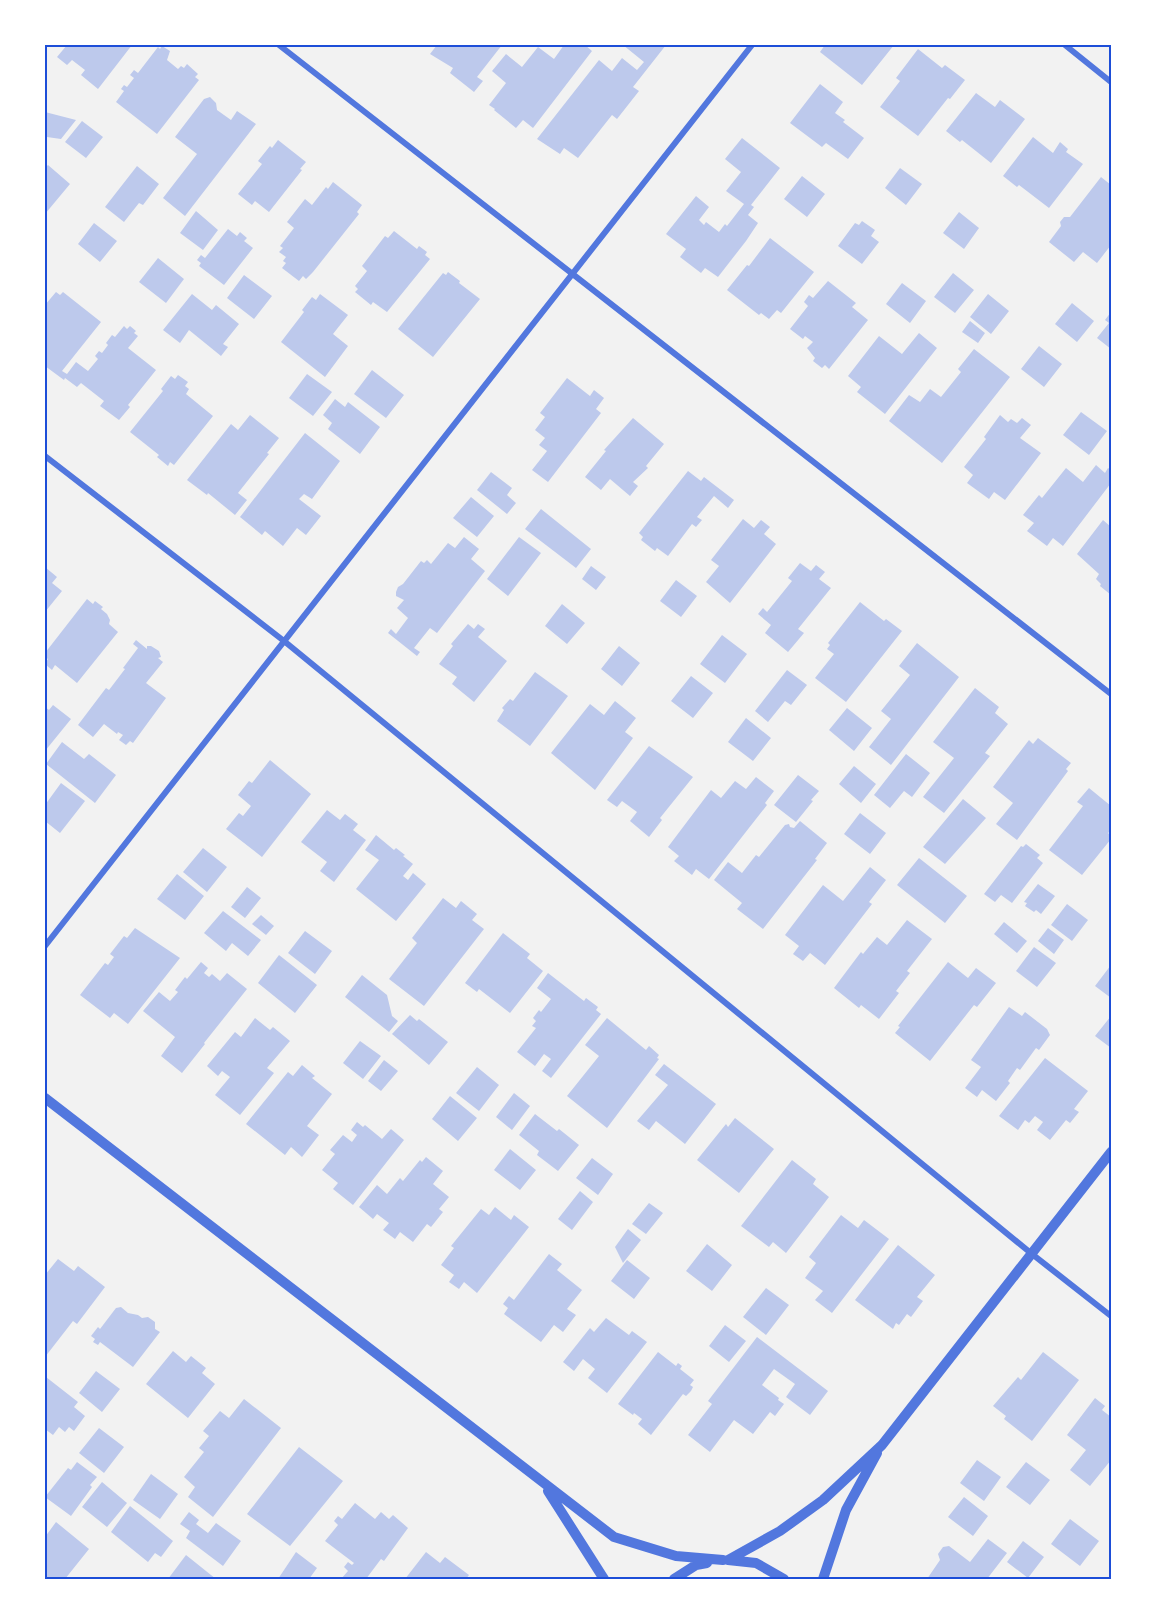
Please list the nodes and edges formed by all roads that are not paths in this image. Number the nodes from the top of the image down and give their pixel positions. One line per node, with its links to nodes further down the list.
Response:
1 (279, 45): 5 (street)
2 (752, 45): 5 (street)
3 (1065, 45): 4 (street)
4 (1111, 82)
5 (572, 274): 7 (street); 8 (street)
6 (45, 456): 7 (street)
7 (284, 641): 9 (street); 12 (street)
8 (1111, 694)
9 (45, 946)
10 (45, 1098): 15 (street)
11 (1111, 1152): 12 (street)
12 (1032, 1254): 13 (street); 14 (street)
13 (1111, 1316)
14 (882, 1445): 16 (street); 20 (street)
15 (543, 1483): 16 (street); 17 (street)
16 (726, 1560): 18 (street); 19 (street)
17 (604, 1579)
18 (674, 1579)
19 (784, 1579)
20 (823, 1579)

